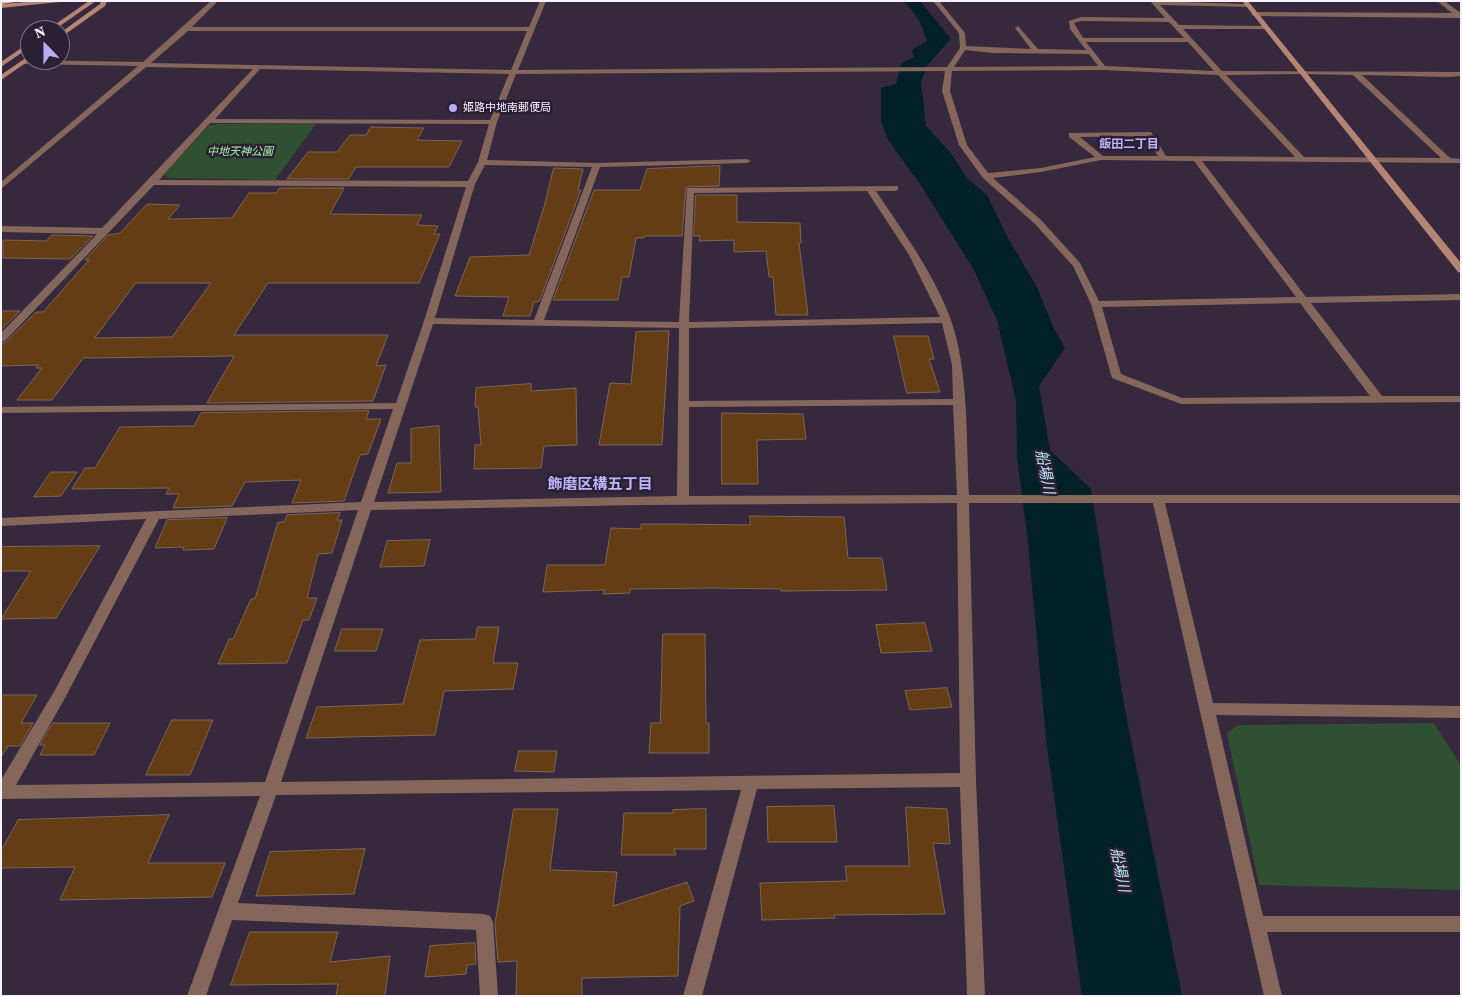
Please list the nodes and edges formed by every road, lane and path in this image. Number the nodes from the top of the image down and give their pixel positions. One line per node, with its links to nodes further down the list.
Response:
1 (19, 1): 10 (highway)
2 (66, 1): 10 (street)
3 (93, 1): 14 (street)
4 (104, 1): 19 (street)
5 (215, 1): 20 (street)
6 (544, 1): 21 (street)
7 (936, 1): 24 (street)
8 (1440, 1): 13 (street)
9 (1154, 2): 11 (street); 15 (street)
10 (1, 4)
11 (1246, 4): 12 (street)
12 (1254, 14): 13 (street); 17 (street)
13 (1460, 16)
14 (65, 20)
15 (1171, 20): 16 (street); 22 (street)
16 (1178, 27): 17 (street); 23 (street)
17 (1264, 27): 36 (street)
18 (1018, 28): 26 (street)
19 (70, 29)
20 (186, 29): 21 (street); 31 (street)
21 (533, 29): 35 (street)
22 (1082, 40): 23 (street); 27 (street)
23 (1189, 40): 37 (street)
24 (963, 48): 26 (street); 34 (street)
25 (20, 51): 28 (street)
26 (1036, 52): 27 (street)
27 (1091, 52): 33 (street)
28 (3, 62)
29 (70, 62): 31 (street)
30 (20, 65): 41 (street)
31 (143, 65): 32 (street); 58 (street)
32 (258, 67): 35 (street); 43 (street)
33 (1104, 68): 34 (street); 37 (street)
34 (950, 69): 35 (street); 55 (street)
35 (513, 72): 44 (street)
36 (1300, 72): 37 (street); 38 (street); 50 (street)
37 (1221, 73): 48 (street)
38 (1355, 73): 40 (street); 51 (street)
39 (1461, 74): 40 (street)
40 (1448, 75): 42 (street)
41 (1, 78)
42 (1461, 85)
43 (208, 121): 44 (street); 56 (street)
44 (493, 122): 53 (street)
45 (1163, 157): 46 (street); 46 (street); 47 (street)
46 (1101, 158): 55 (street)
47 (1197, 160): 48 (street); 65 (street)
48 (1302, 160): 50 (street)
49 (747, 161): 54 (street)
50 (1374, 161): 51 (street); 63 (street)
51 (1448, 161): 52 (street)
52 (1461, 161)
53 (482, 162): 54 (street); 57 (street)
54 (598, 165): 69 (street)
55 (986, 176): 66 (street)
56 (152, 182): 57 (street); 62 (street)
57 (471, 184): 68 (street)
58 (1, 186)
59 (895, 188): 60 (street)
60 (871, 190): 67 (street); 70 (street)
61 (1, 229): 62 (street)
62 (103, 231): 71 (street)
63 (1461, 270)
64 (1461, 297): 65 (street)
65 (1305, 300): 66 (street); 73 (street)
66 (1096, 304): 73 (street)
67 (946, 320): 70 (street); 74 (street)
68 (429, 321): 69 (street); 76 (street)
69 (538, 322): 70 (street)
70 (684, 325): 75 (street)
71 (1, 339)
72 (1461, 399): 73 (street)
73 (1379, 400)
74 (959, 402): 75 (street); 78 (street)
75 (684, 404): 81 (street)
76 (400, 406): 77 (street); 82 (street)
77 (1, 410)
78 (963, 497): 79 (street); 81 (street); 87 (street)
79 (1158, 498): 80 (street); 85 (street)
80 (1461, 499)
81 (683, 500): 82 (street)
82 (364, 506): 83 (street); 89 (street)
83 (155, 515): 84 (street); 90 (street)
84 (1, 522)
85 (1207, 709): 86 (street); 92 (street)
86 (1461, 712)
87 (968, 780): 88 (street); 97 (street)
88 (752, 783): 89 (street); 96 (street)
89 (271, 787): 90 (street); 91 (street)
90 (2, 792)
91 (227, 910): 94 (street); 95 (street)
92 (1256, 924): 93 (street); 98 (street)
93 (1461, 924)
94 (196, 996)
95 (489, 996)
96 (692, 996)
97 (976, 996)
98 (1273, 996)

